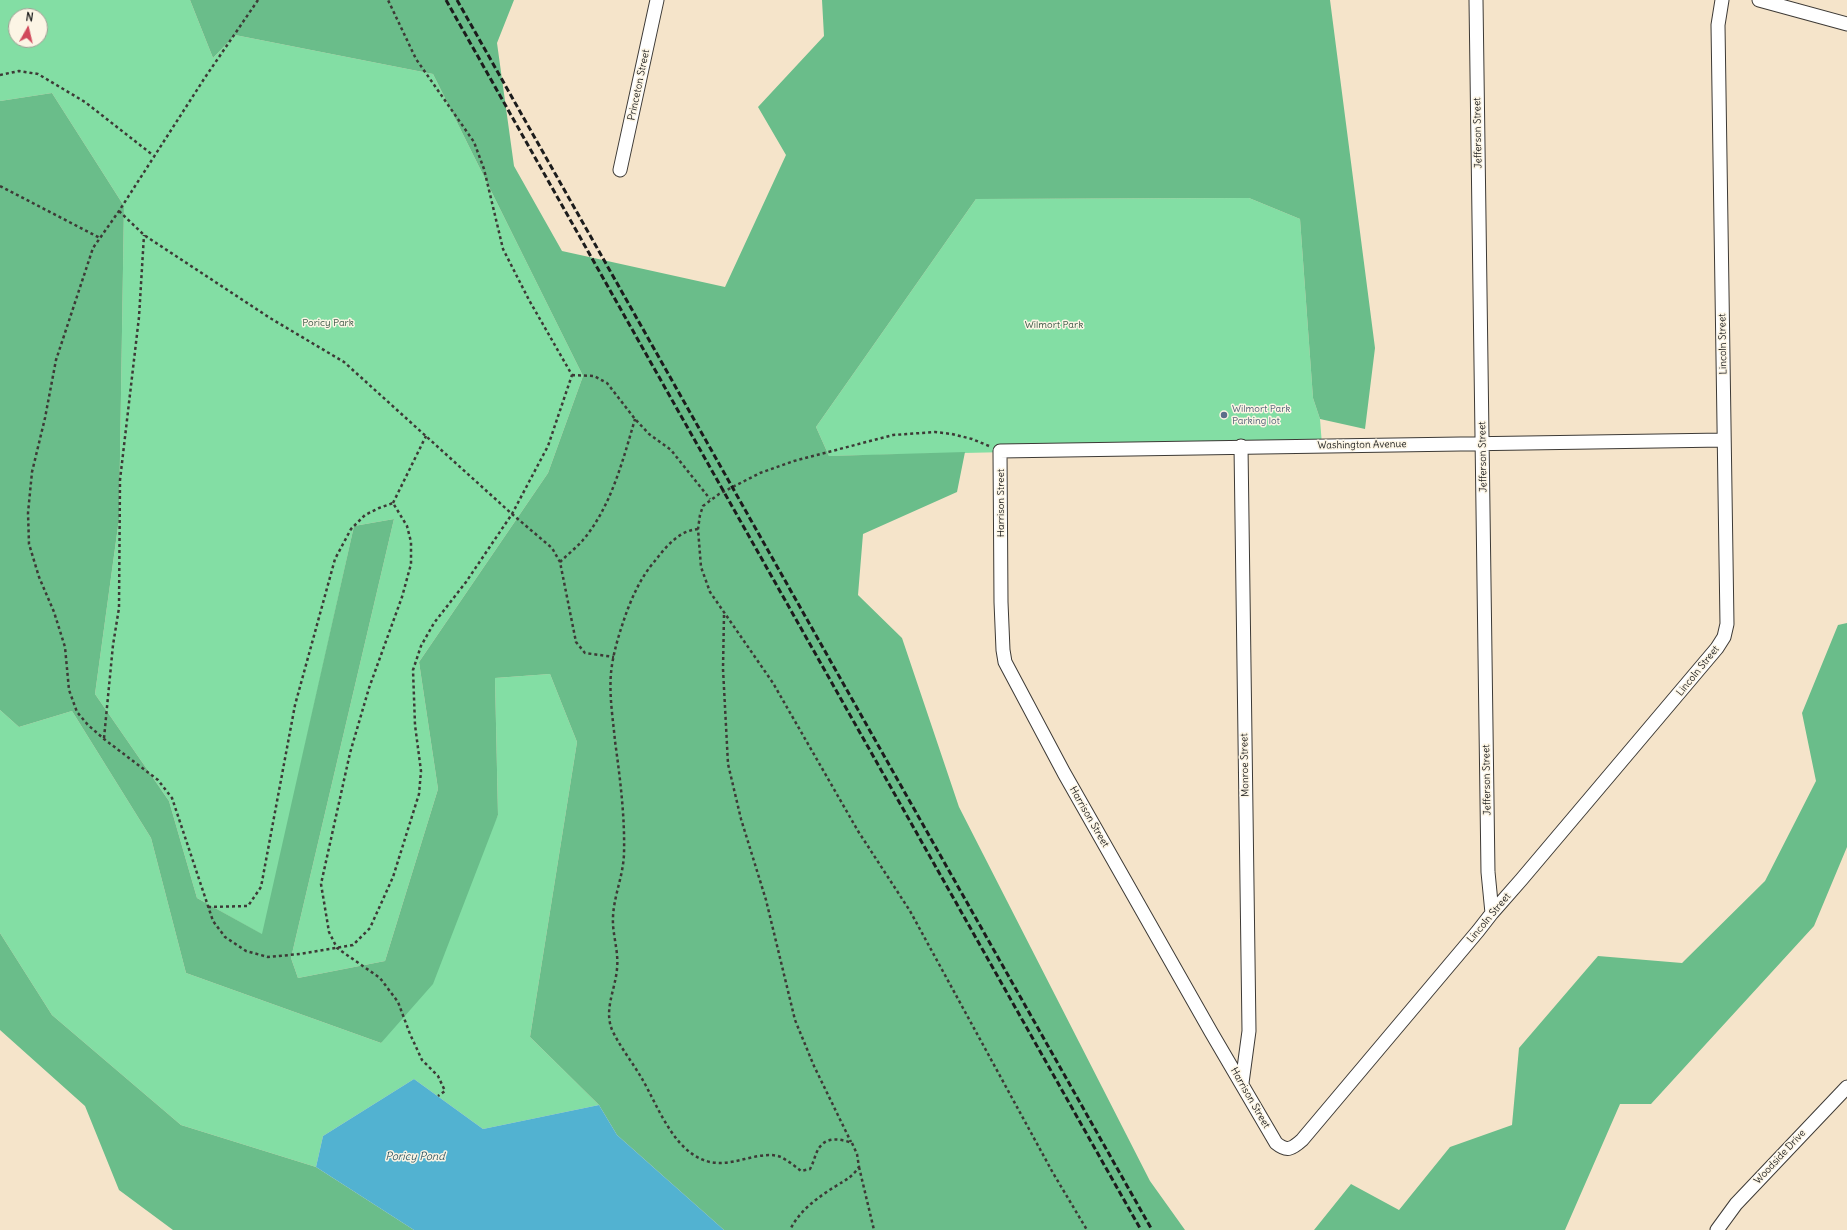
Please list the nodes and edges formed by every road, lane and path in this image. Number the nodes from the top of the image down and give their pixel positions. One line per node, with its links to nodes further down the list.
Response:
1 (258, 0): 9 (path)
2 (388, 0): 15 (path)
3 (657, 0): 10 (street, Princeton Street)
4 (1476, 0): 19 (street, Jefferson Street)
5 (1722, 0): 18 (street, Lincoln Street)
6 (1759, 0): 7 (street)
7 (1847, 24)
8 (0, 75): 9 (path)
9 (154, 156): 12 (path)
10 (620, 170)
11 (0, 186): 14 (path)
12 (119, 211): 13 (path); 14 (path)
13 (144, 235): 17 (path); 29 (path)
14 (100, 238): 29 (path)
15 (572, 375): 16 (path); 24 (path)
16 (634, 419): 22 (path); 26 (path)
17 (426, 436): 23 (path); 24 (path)
18 (1724, 440): 19 (street, Washington Avenue); 31 (street, Lincoln Street)
19 (1482, 444): 20 (street, Washington Avenue); 31 (street, Jefferson Street)
20 (1241, 446): 21 (street, Washington Avenue); 33 (street, Monroe Street)
21 (1000, 450): 22 (path); 33 (street, Harrison Street)
22 (710, 499): 25 (path)
23 (393, 503): 30 (path); 32 (path)
24 (512, 514): 26 (path); 32 (path)
25 (698, 529): 27 (path); 28 (path)
26 (560, 562): 28 (path)
27 (724, 614): 36 (path); 41 (path)
28 (614, 657): 36 (path)
29 (104, 739): 30 (path)
30 (208, 907): 32 (path)
31 (1492, 913): 37 (street, Lincoln Street)
32 (337, 948): 35 (path)
33 (1242, 1083): 37 (street, Harrison Street)
34 (1847, 1087): 42 (street, Woodside Drive)
35 (438, 1096)
36 (852, 1143): 38 (path)
37 (1287, 1149)
38 (859, 1166): 39 (path); 40 (path)
39 (790, 1230)
40 (874, 1230)
41 (1087, 1230)
42 (1717, 1230)

